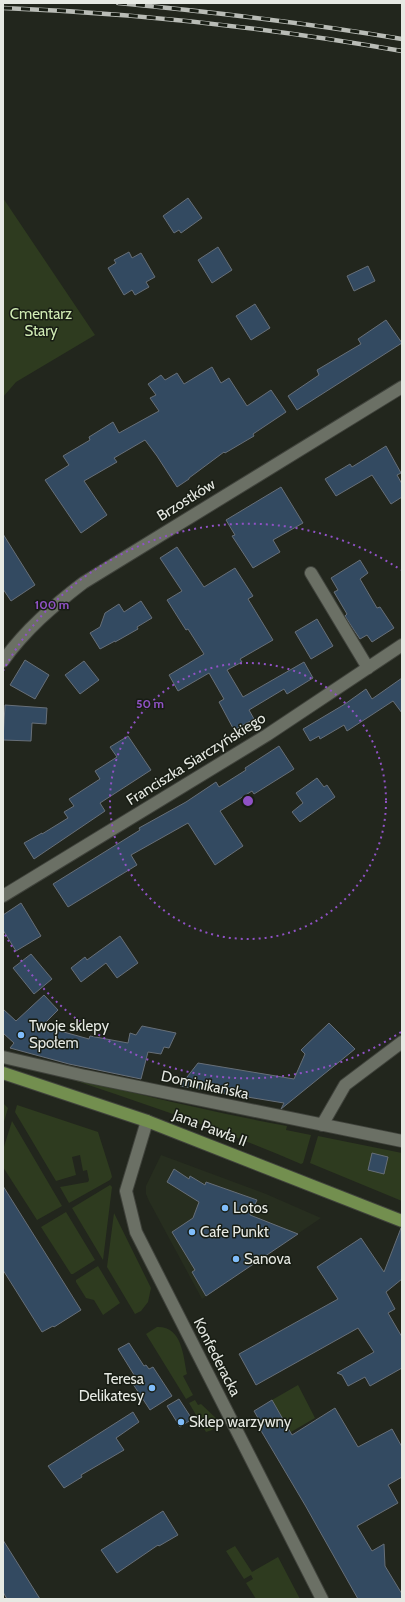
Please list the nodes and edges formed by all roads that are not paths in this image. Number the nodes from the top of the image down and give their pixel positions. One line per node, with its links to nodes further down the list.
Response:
1 (402, 387): 4 (street, Brzostków)
2 (311, 573): 5 (street)
3 (402, 645): 5 (street, Franciszka Siarczyńskiego)
4 (3, 661)
5 (368, 668): 6 (street, Franciszka Siarczyńskiego)
6 (3, 896)
7 (402, 1042): 11 (street)
8 (3, 1057): 11 (street, Dominikańska)
9 (3, 1073): 10 (main road, Jana Pawła II)
10 (147, 1121): 13 (main road, Jana Pawła II); 14 (street, Konfederacka)
11 (322, 1125): 12 (street, Dominikańska)
12 (402, 1141)
13 (402, 1221)
14 (322, 1599)

